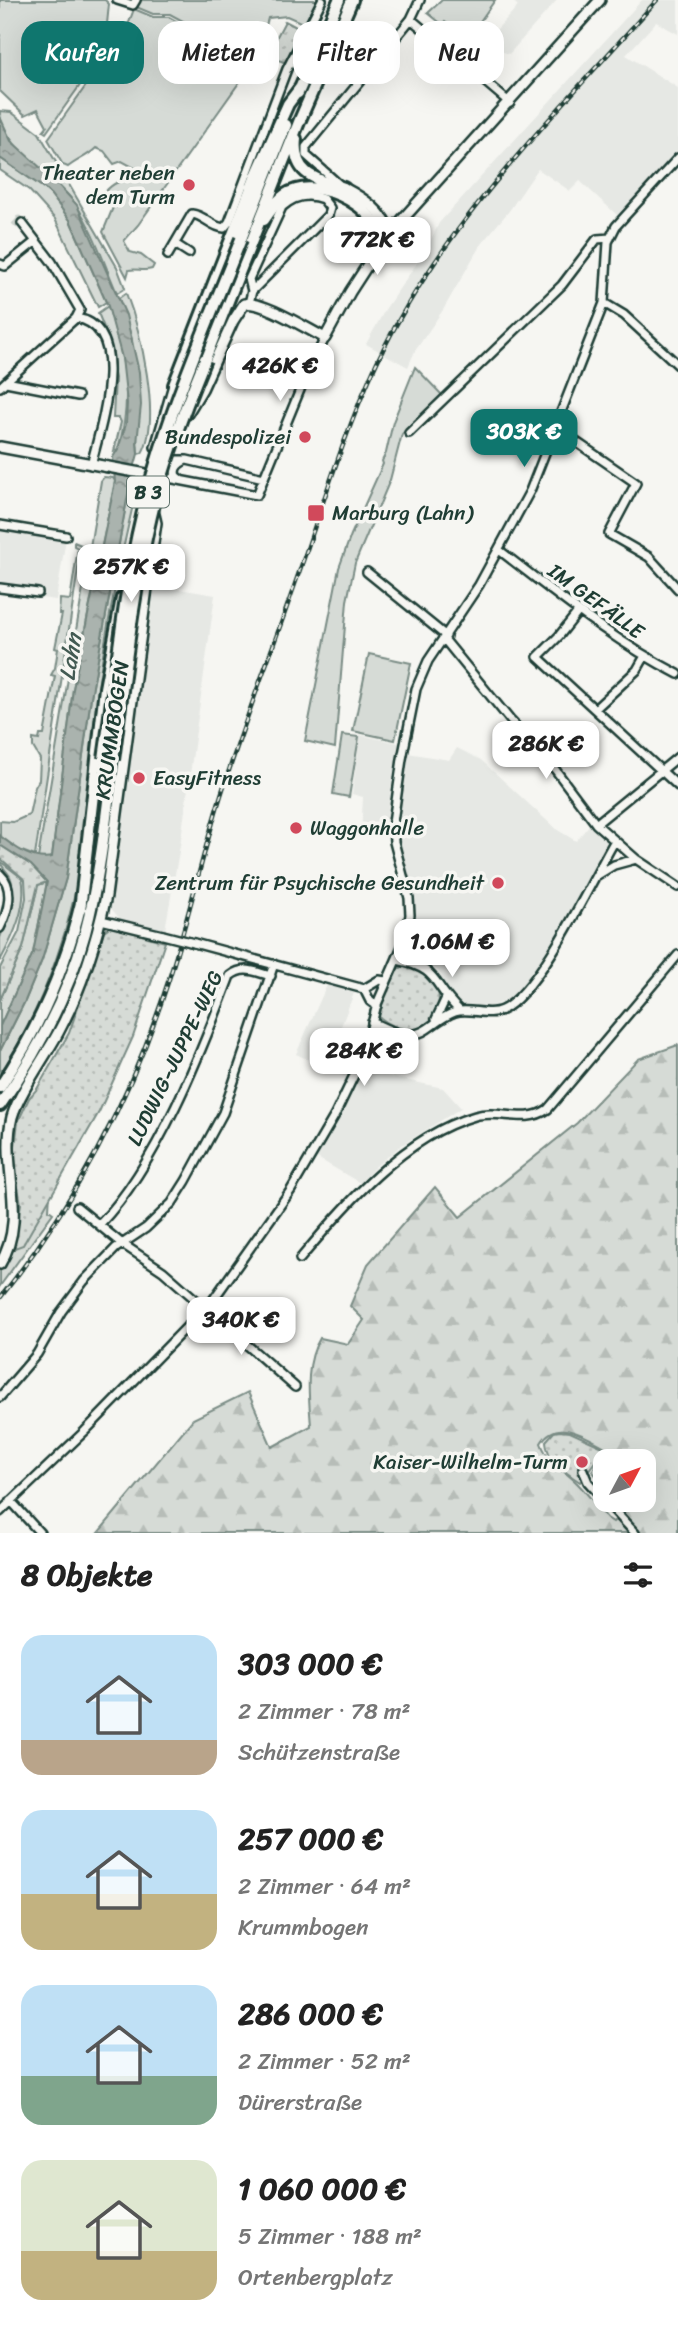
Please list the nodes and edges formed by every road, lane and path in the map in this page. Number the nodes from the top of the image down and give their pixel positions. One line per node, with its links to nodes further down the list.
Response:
1 (117, 0): 2 (street)
2 (135, 0)
3 (322, 0): 22 (street)
4 (339, 0): 9 (highway, B 3)
5 (352, 0): 11 (highway, B 3)
6 (420, 0): 8 (street)
7 (600, 0): 10 (main road)
8 (411, 19): 10 (street); 13 (street)
9 (300, 88): 21 (highway, B 3); 37 (highway, B 3)
10 (510, 103): 14 (main road)
11 (299, 122): 13 (highway); 21 (highway, B 3)
12 (678, 158): 19 (street)
13 (344, 188): 15 (main road)
14 (406, 218): 15 (main road); 18 (main road)
15 (380, 221): 18 (highway); 21 (highway); 23 (highway)
16 (22, 226): 20 (street)
17 (40, 231): 20 (street)
18 (390, 234): 23 (main road)
19 (610, 238): 24 (street); 25 (street)
20 (34, 239): 28 (street); 32 (street)
21 (248, 240): 63 (highway, B 3, bridge)
22 (175, 244): 26 (street); 27 (street)
23 (381, 245): 33 (main road)
24 (590, 249): 25 (street); 40 (street)
25 (607, 252): 31 (street)
26 (189, 253)
27 (168, 255)
28 (0, 264)
29 (251, 291): 29 (street); 30 (street)
30 (250, 303): 33 (main road); 35 (main road)
31 (604, 303): 34 (street); 39 (street)
32 (76, 318): 36 (street); 43 (street)
33 (325, 338): 46 (street)
34 (678, 365)
35 (212, 368): 37 (main road); 44 (main road)
36 (3, 385): 38 (street)
37 (174, 385): 45 (main road, bridge)
38 (78, 396)
39 (556, 428): 52 (street); 55 (street)
40 (409, 433)
41 (0, 447): 43 (main road)
42 (187, 460): 44 (street); 46 (street); 47 (street)
43 (94, 465): 45 (main road)
44 (169, 465): 45 (main road)
45 (151, 475): 47 (street); 48 (main road, KRUMMBOGEN); 51 (main road, KRUMMBOGEN)
46 (264, 478): 47 (street)
47 (182, 481)
48 (145, 511): 51 (main road, KRUMMBOGEN); 63 (highway, B 3, bridge)
49 (0, 525): 50 (street)
50 (66, 536)
51 (153, 544): 75 (main road, KRUMMBOGEN)
52 (499, 550): 57 (street, IM GEFÄLLE); 58 (street)
53 (367, 572): 58 (street)
54 (0, 588): 56 (street)
55 (678, 589)
56 (38, 593)
57 (578, 612): 59 (street, IM GEFÄLLE); 61 (street)
58 (445, 638): 66 (street); 78 (street)
59 (645, 656): 60 (street, IM GEFÄLLE); 61 (street)
60 (678, 674)
61 (595, 709): 64 (street)
62 (678, 757): 64 (street)
63 (105, 759): 88 (highway, B 3); 89 (highway, B 3)
64 (662, 771): 65 (street); 66 (street)
65 (678, 786)
66 (596, 824): 67 (street)
67 (614, 842): 68 (street); 70 (street)
68 (636, 859): 70 (street); 71 (street)
69 (0, 874): 72 (street)
70 (596, 876): 85 (street)
71 (678, 887)
72 (9, 894): 73 (street); 74 (street)
73 (0, 903)
74 (2, 915): 76 (street)
75 (101, 920): 79 (street, bridge); 94 (main road, KRUMMBOGEN)
76 (0, 928)
77 (678, 955): 93 (street)
78 (397, 960): 81 (street); 83 (street)
79 (274, 964): 80 (street); 82 (street)
80 (271, 976): 91 (street, LUDWIG-JUPPE-WEG); 92 (street)
81 (386, 981): 82 (street); 84 (street)
82 (364, 989): 84 (street)
83 (446, 998): 85 (street); 87 (street)
84 (377, 1006): 86 (street)
85 (459, 1010): 87 (street)
86 (372, 1022): 87 (street); 95 (street)
87 (434, 1023)
88 (0, 1087)
89 (0, 1105)
90 (77, 1207): 91 (street)
91 (100, 1224): 92 (street)
92 (121, 1243): 95 (street); 97 (street)
93 (300, 1259)
94 (0, 1264)
95 (205, 1308): 96 (street); 99 (street)
96 (295, 1387)
97 (0, 1398)
98 (583, 1470): 102 (street)
99 (11, 1501): 100 (street); 101 (street)
100 (0, 1512)
101 (40, 1533)
102 (635, 1533)

